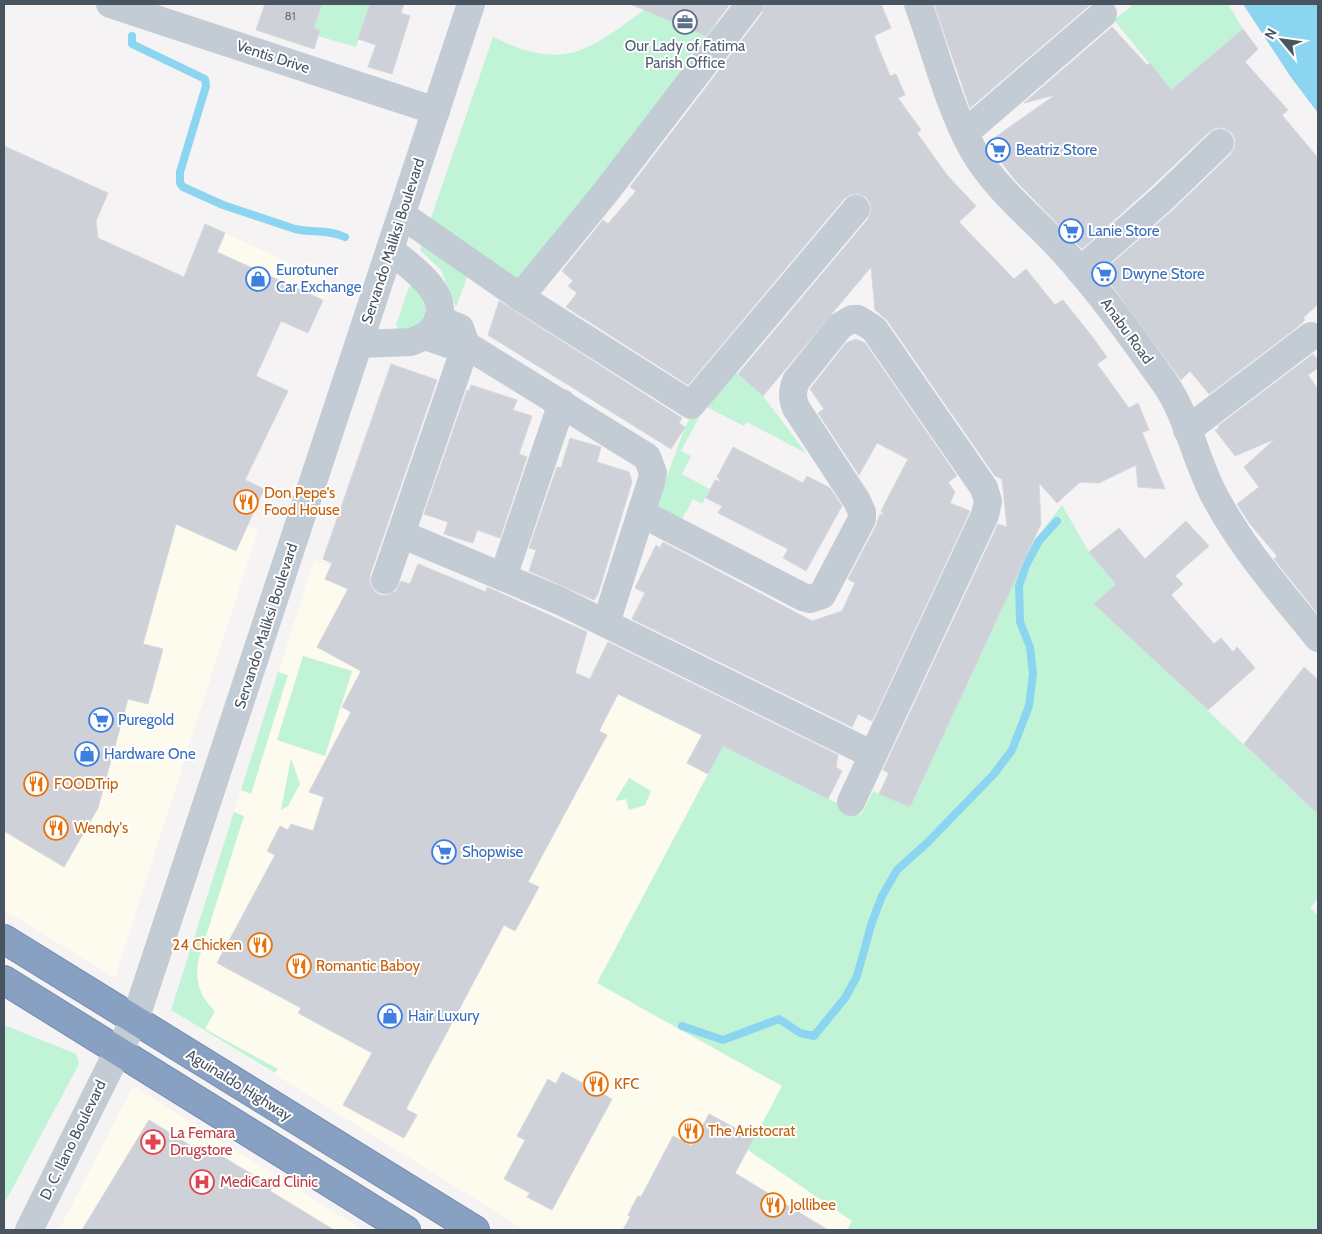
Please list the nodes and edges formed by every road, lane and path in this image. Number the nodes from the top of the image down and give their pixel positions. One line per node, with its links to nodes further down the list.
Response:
1 (110, 4): 6 (street, Ventis Drive)
2 (471, 4): 6 (street, Servando Maliksi Boulevard)
3 (750, 4): 13 (street)
4 (918, 4): 7 (street, Anabu Road)
5 (1103, 14): 7 (street)
6 (436, 111): 10 (street, Servando Maliksi Boulevard)
7 (965, 133): 12 (street, Anabu Road)
8 (1220, 143): 12 (street)
9 (856, 209): 13 (street)
10 (402, 214): 11 (street, Servando Maliksi Boulevard); 13 (street)
11 (390, 250): 14 (street); 16 (street, Servando Maliksi Boulevard)
12 (1080, 270): 19 (street, Anabu Road)
13 (520, 297)
14 (431, 328): 16 (street); 17 (street)
15 (1312, 336): 19 (street)
16 (359, 344): 31 (street, Servando Maliksi Boulevard)
17 (466, 345): 18 (street); 21 (street)
18 (562, 403): 20 (street); 22 (street)
19 (1187, 430): 24 (street, Anabu Road)
20 (642, 513): 25 (street); 27 (street)
21 (401, 534): 22 (street); 23 (street)
22 (503, 577): 25 (street)
23 (385, 580)
24 (1310, 610): 26 (street, Anabu Road)
25 (606, 624): 27 (street)
26 (1318, 638)
27 (874, 755): 28 (street)
28 (851, 802)
29 (4, 939): 31 (highway, Aguinaldo Highway)
30 (4, 980): 32 (highway)
31 (135, 1020): 32 (street, Servando Maliksi Boulevard); 35 (highway, Aguinaldo Highway)
32 (118, 1050): 33 (street, D. C. Ilano Boulevard); 34 (highway)
33 (29, 1230)
34 (406, 1230)
35 (475, 1230)

